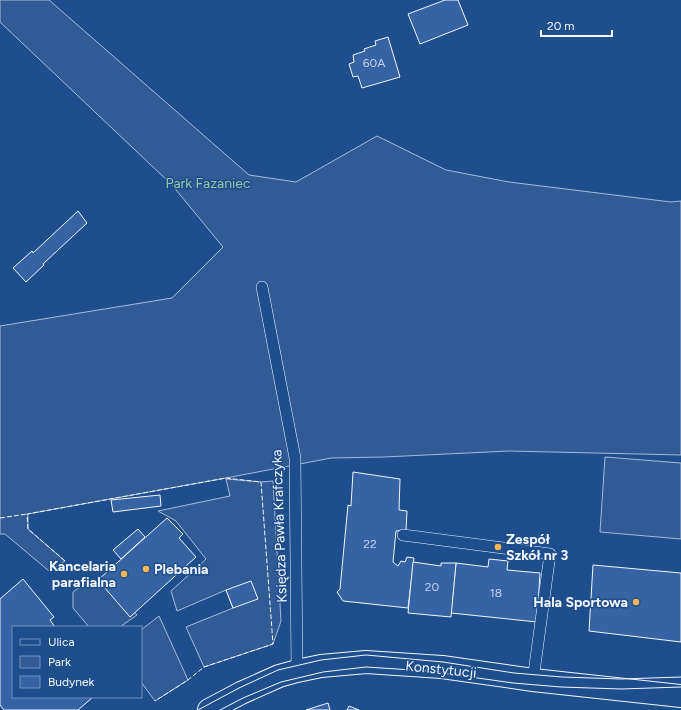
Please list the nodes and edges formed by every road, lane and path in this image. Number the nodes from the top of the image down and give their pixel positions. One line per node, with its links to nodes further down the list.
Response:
1 (262, 287): 3 (lane, Księdza Pawła Krafczyka)
2 (403, 535): 4 (lane)
3 (297, 671): 4 (street, Konstytucji); 6 (street, Konstytucji)
4 (533, 680): 5 (street, Konstytucji)
5 (681, 696)
6 (209, 710)

